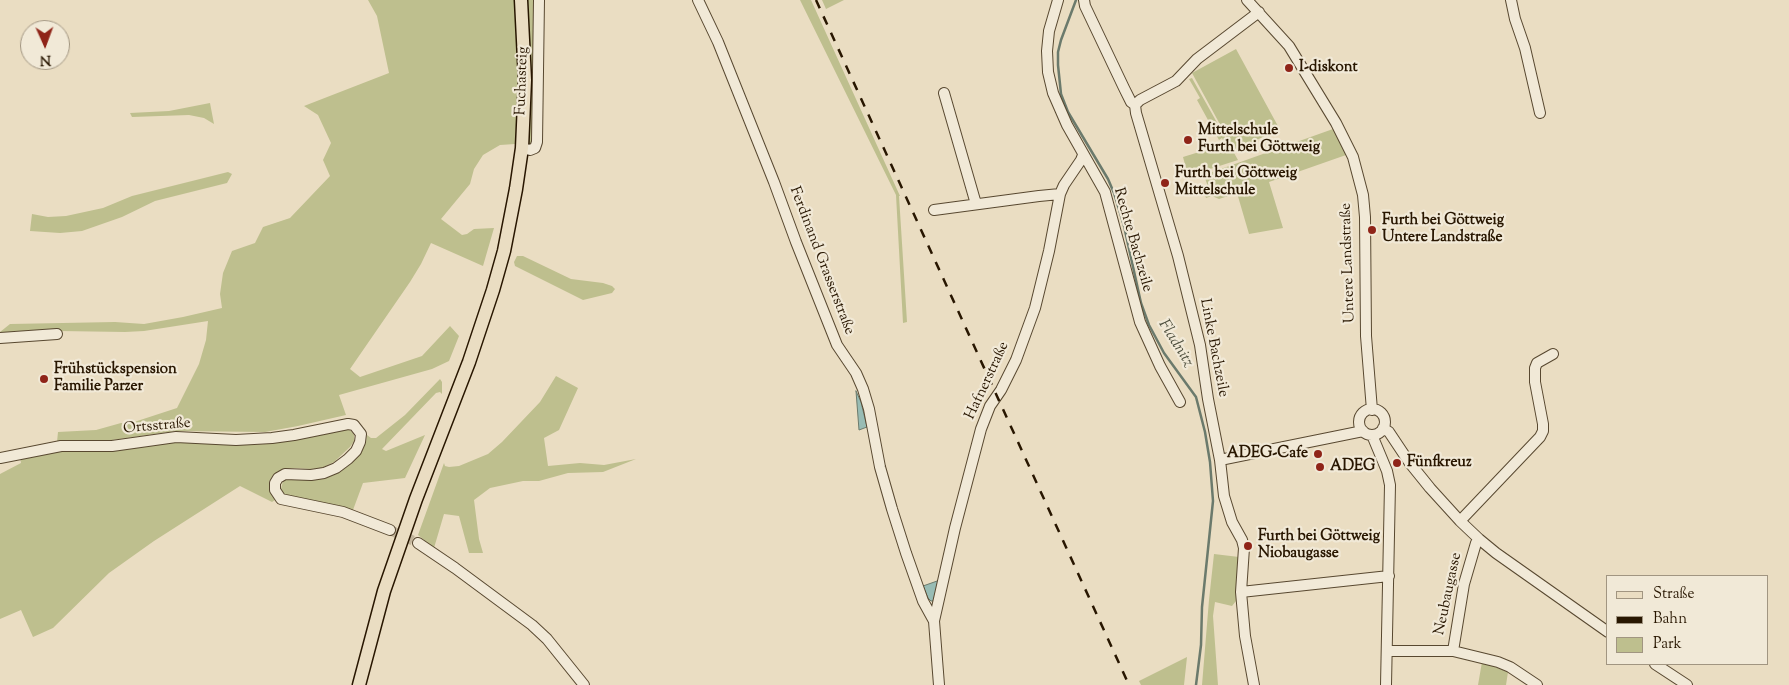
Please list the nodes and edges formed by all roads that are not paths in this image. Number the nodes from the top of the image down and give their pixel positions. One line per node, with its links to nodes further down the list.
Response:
1 (521, 0): 12 (main road)
2 (539, 0): 12 (street, Fuchasteig)
3 (698, 0): 32 (street, Ferdinand Grasserstraße)
4 (1058, 0): 13 (street, Rechte Bachzeile)
5 (1084, 0): 10 (street, Linke Bachzeile)
6 (1247, 0): 8 (street, Untere Landstraße)
7 (1511, 0): 11 (street)
8 (1259, 12): 10 (street); 21 (street, Untere Landstraße)
9 (944, 93): 15 (street)
10 (1135, 105): 25 (street, Linke Bachzeile)
11 (1540, 114)
12 (522, 148): 37 (main road)
13 (1083, 155): 14 (street, Hafnerstraße); 20 (street, Rechte Bachzeile)
14 (1060, 194): 15 (street); 32 (street, Hafnerstraße)
15 (976, 204): 16 (street)
16 (934, 210)
17 (56, 334): 18 (street)
18 (0, 338)
19 (1553, 354): 26 (street)
20 (1180, 402)
21 (1372, 410): 22 (street); 23 (street)
22 (1383, 428): 23 (street); 26 (street)
23 (1368, 433): 25 (street); 30 (street)
24 (0, 458): 27 (street, Ortsstraße)
25 (1220, 460): 31 (street, Linke Bachzeile)
26 (1460, 522): 28 (street)
27 (390, 530)
28 (1479, 539): 33 (street); 35 (street, Neubaugasse)
29 (418, 543): 38 (street)
30 (1389, 576): 31 (street); 34 (street)
31 (1241, 592): 40 (street, Linke Bachzeile)
32 (934, 620): 39 (street, Hafnerstraße)
33 (1606, 631)
34 (1387, 651): 35 (street, Neubaugasse); 41 (street)
35 (1453, 651): 42 (street)
36 (1656, 665): 43 (street)
37 (358, 685)
38 (584, 685)
39 (939, 685)
40 (1254, 685)
41 (1386, 685)
42 (1537, 685)
43 (1688, 685)

